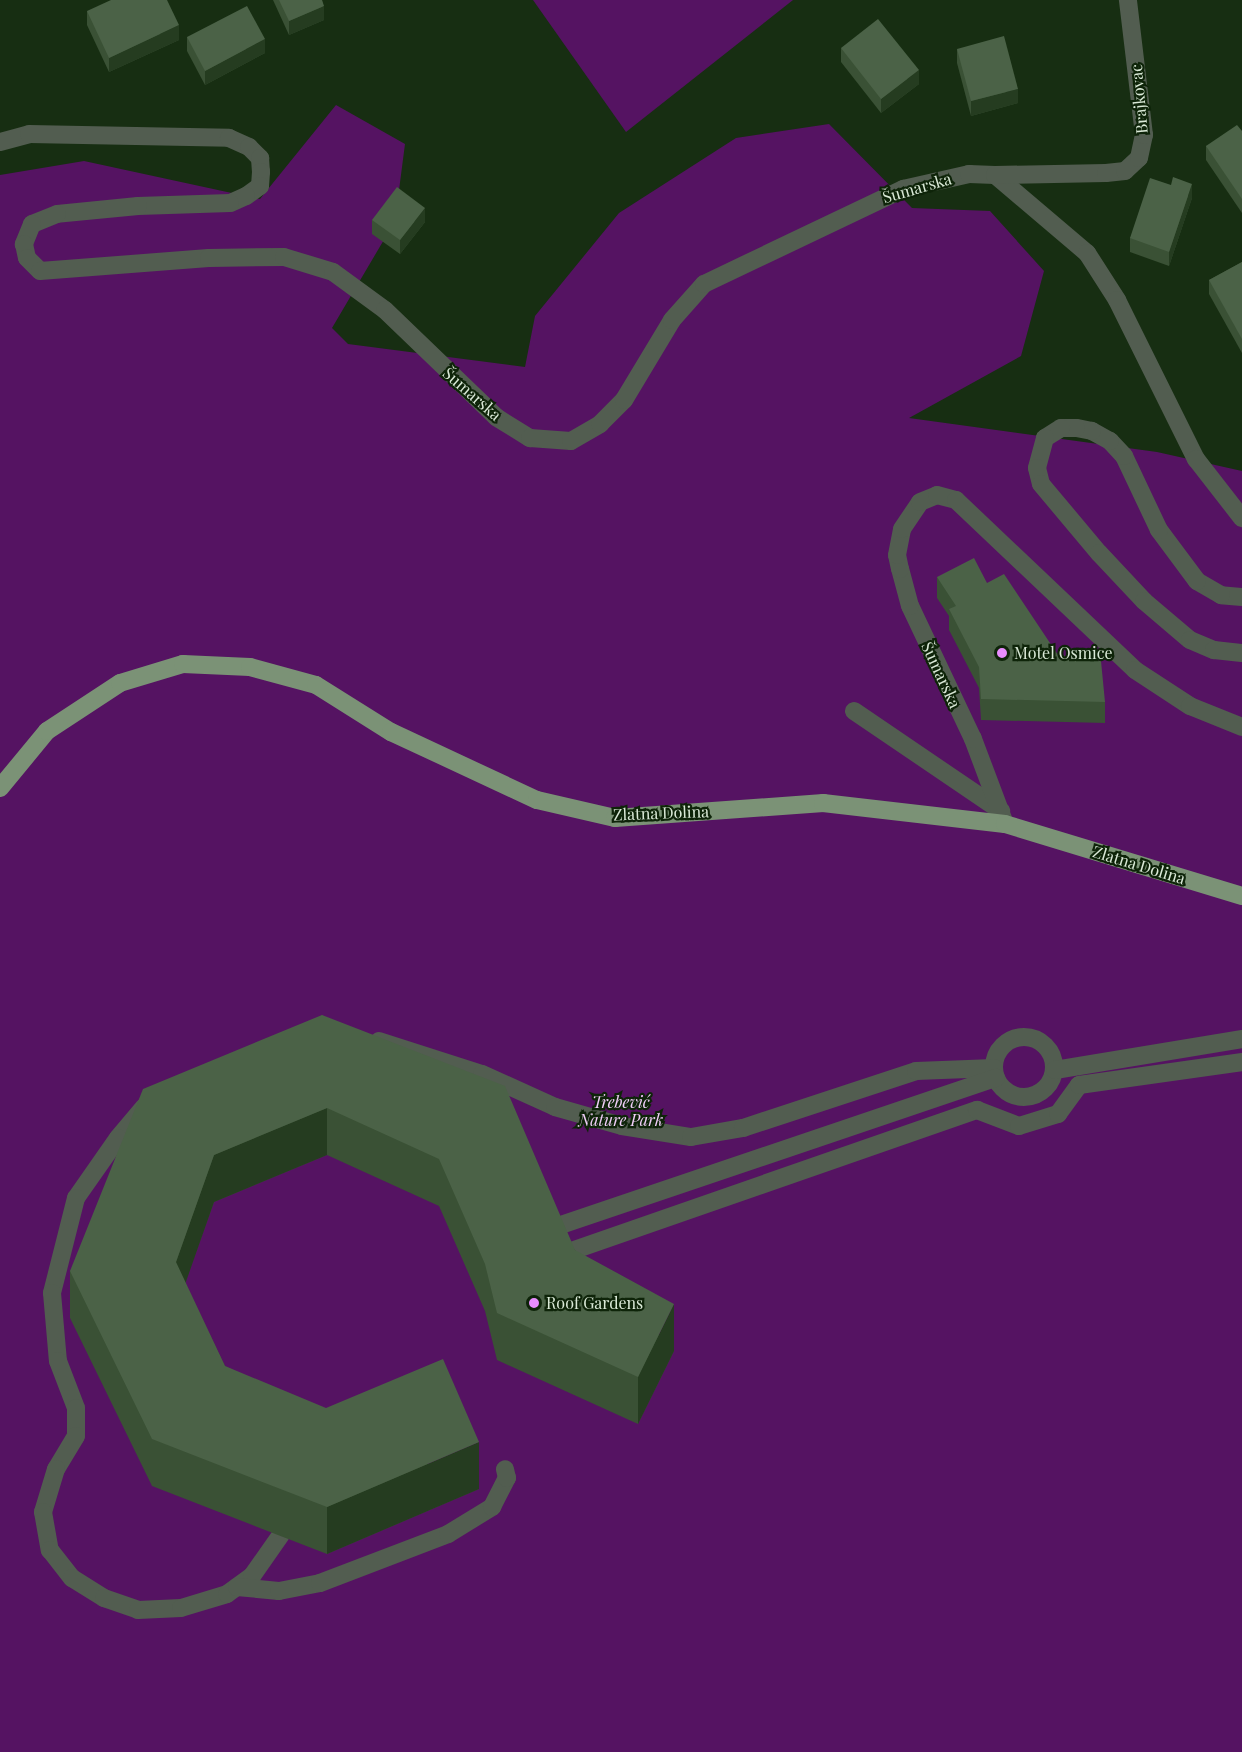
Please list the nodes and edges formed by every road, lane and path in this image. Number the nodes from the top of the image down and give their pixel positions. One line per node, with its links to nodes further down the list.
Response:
1 (1128, 0): 3 (street, Brajkovac)
2 (0, 142): 3 (street, Šumarska)
3 (996, 175): 4 (street)
4 (1242, 518)
5 (1242, 597): 6 (street)
6 (1242, 654)
7 (854, 711): 10 (street)
8 (1242, 727): 10 (street, Šumarska)
9 (0, 788): 10 (main road, Zlatna Dolina)
10 (1003, 818): 11 (main road, Zlatna Dolina)
11 (1242, 896)
12 (365, 1037): 16 (street)
13 (1242, 1039): 15 (street)
14 (1242, 1062): 19 (street)
15 (1055, 1070): 16 (street); 16 (street)
16 (995, 1073): 18 (street)
17 (160, 1095): 22 (street)
18 (546, 1230)
19 (558, 1256)
20 (505, 1469): 22 (street)
21 (280, 1536): 22 (street)
22 (237, 1587)

